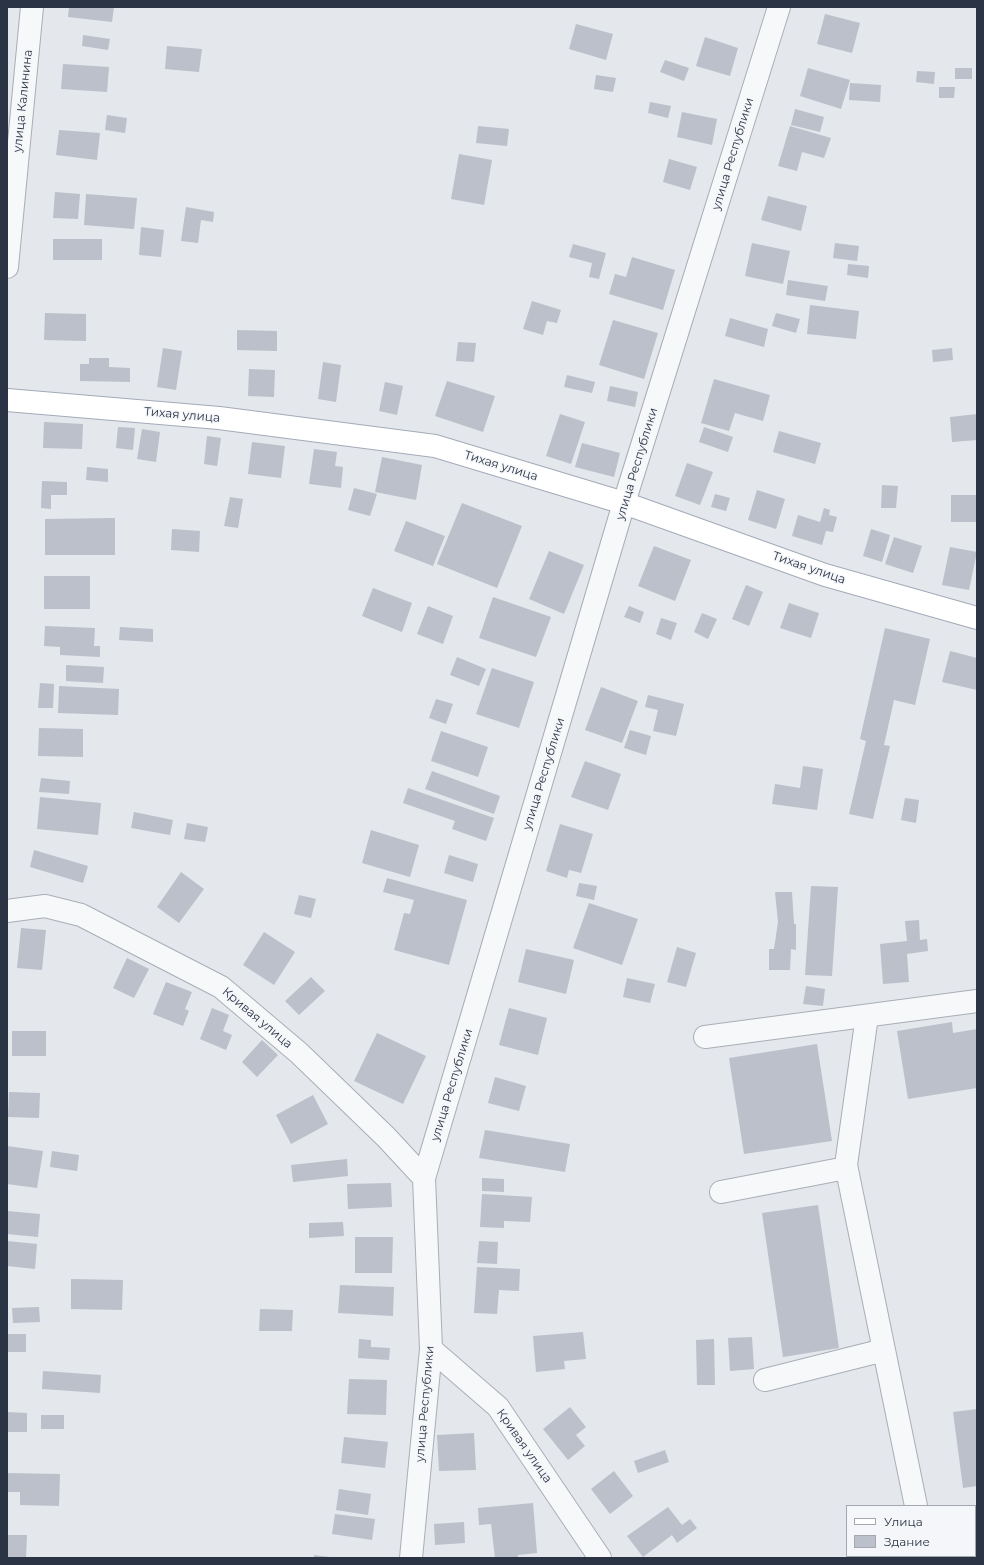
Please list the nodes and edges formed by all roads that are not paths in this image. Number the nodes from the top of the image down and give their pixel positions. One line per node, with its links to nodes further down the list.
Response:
1 (32, 7): 3 (street, улица Калинина)
2 (779, 7): 5 (street, улица Республики)
3 (7, 268)
4 (7, 400): 5 (main road, Тихая улица)
5 (624, 503): 6 (main road, Тихая улица); 12 (street, улица Республики)
6 (977, 618)
7 (7, 910): 12 (street, Кривая улица)
8 (977, 1001): 9 (street)
9 (867, 1016): 10 (street); 11 (street)
10 (705, 1037)
11 (846, 1168): 13 (street); 15 (street)
12 (424, 1178): 14 (street, улица Республики)
13 (721, 1192)
14 (431, 1349): 18 (street, улица Республики); 19 (street, Кривая улица)
15 (884, 1350): 16 (street); 17 (street)
16 (765, 1380)
17 (916, 1505)
18 (411, 1558)
19 (600, 1558)

